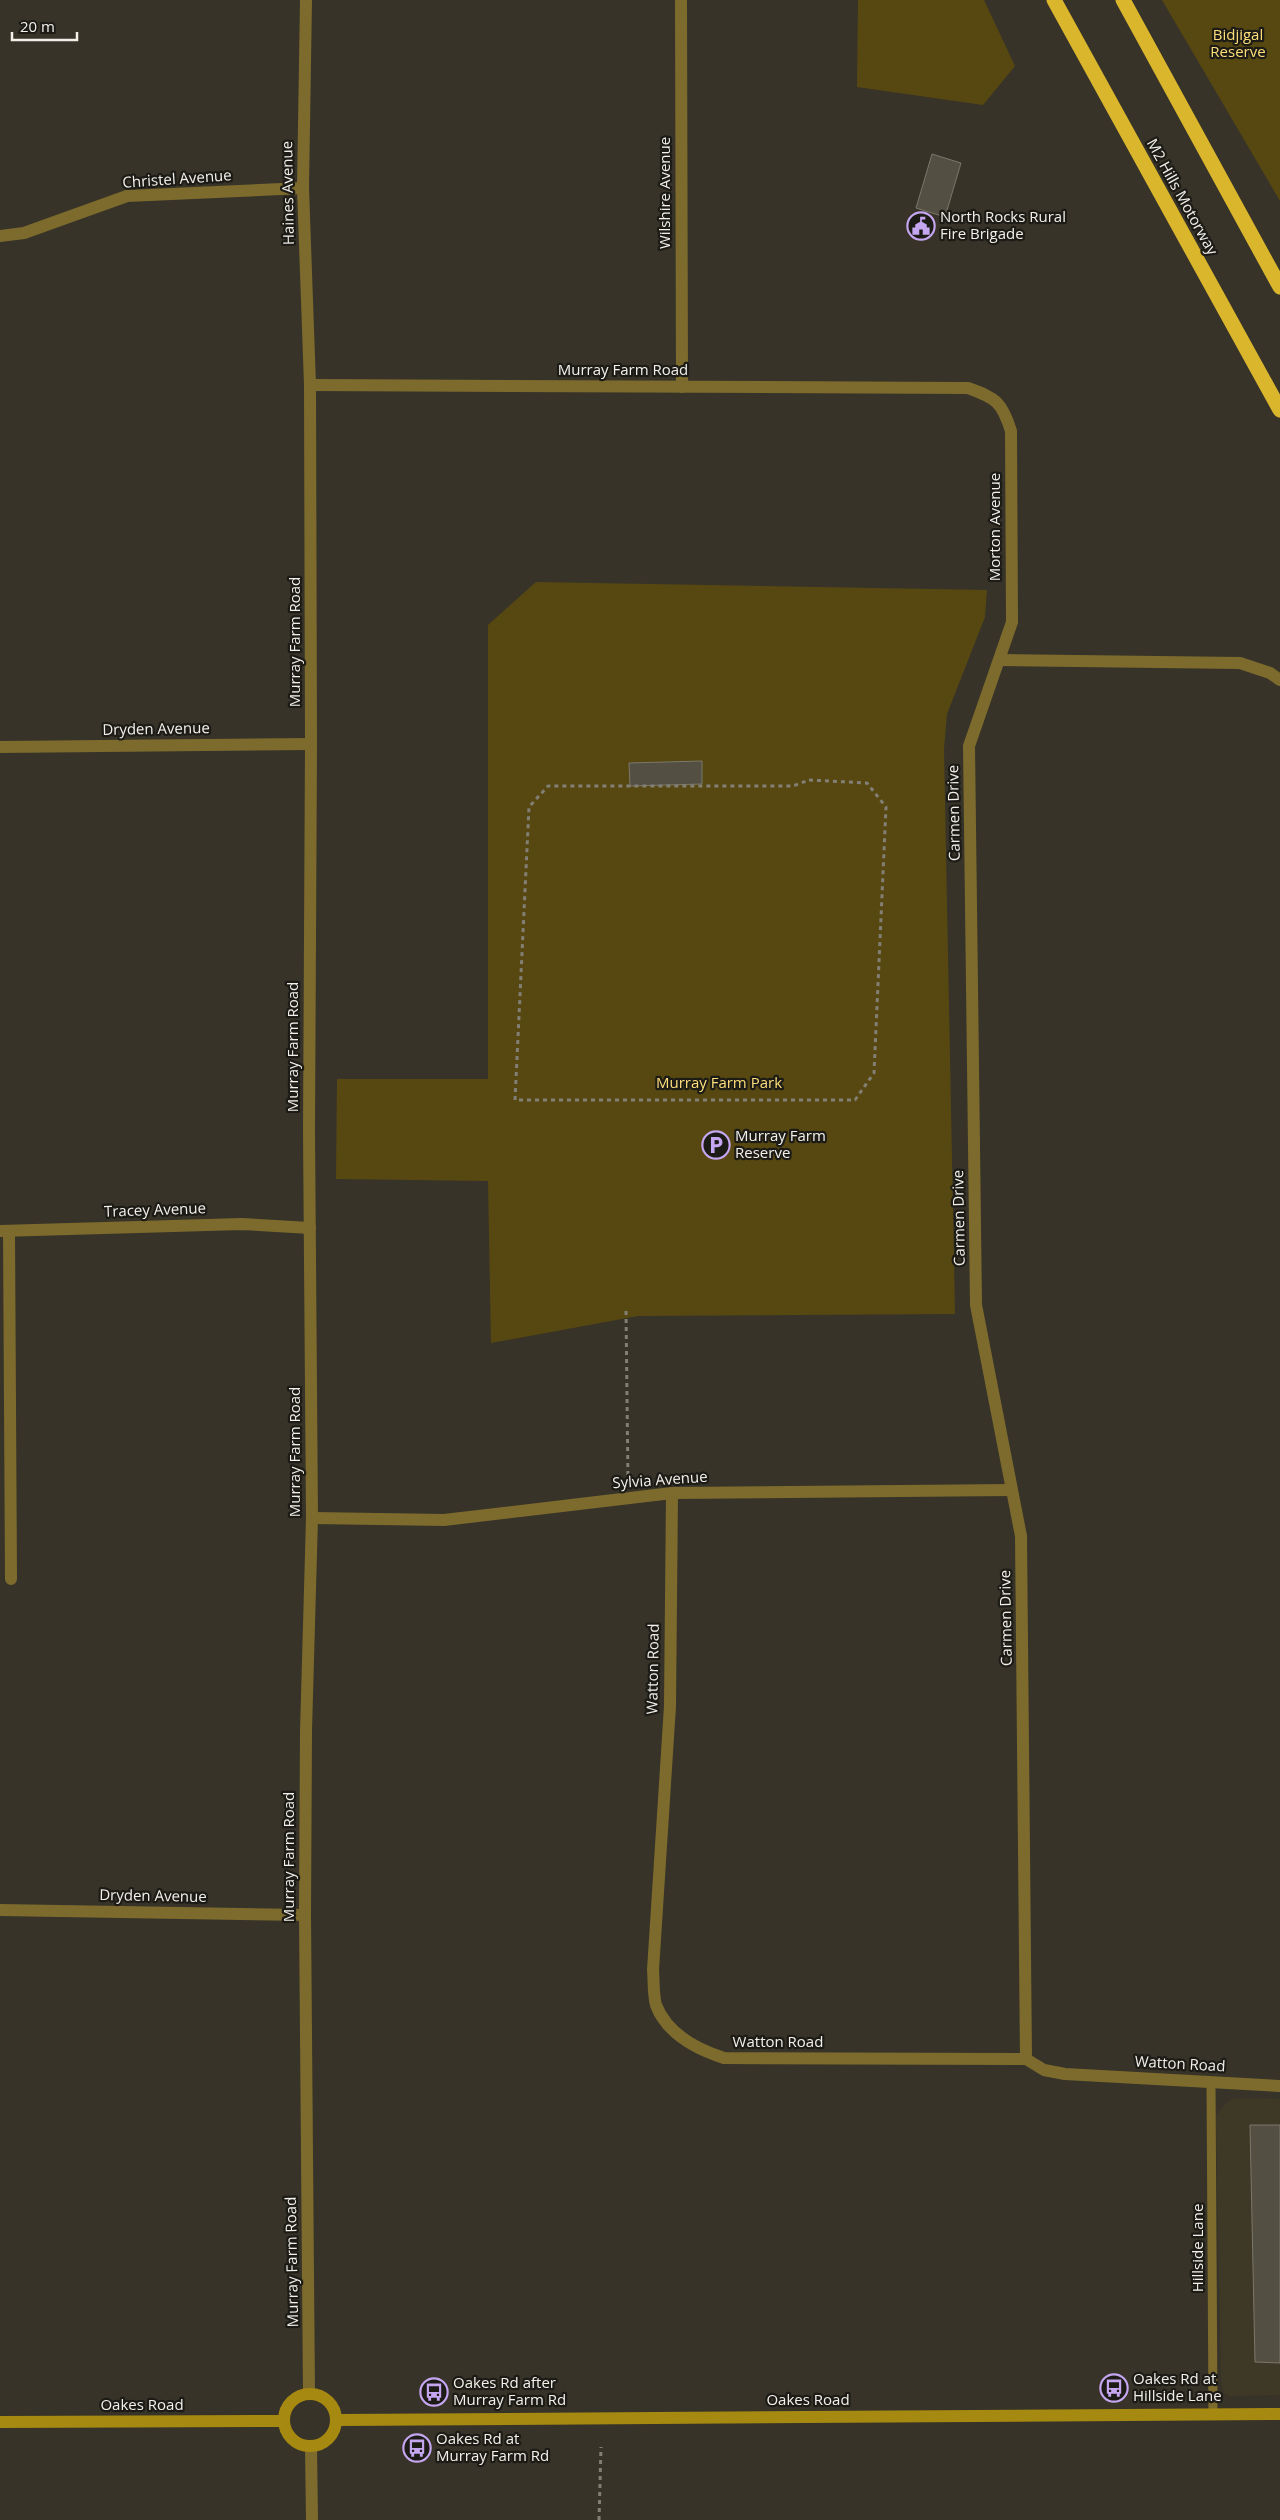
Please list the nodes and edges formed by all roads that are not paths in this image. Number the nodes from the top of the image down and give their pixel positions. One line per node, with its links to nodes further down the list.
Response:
1 (306, 0): 5 (street, Haines Avenue)
2 (680, 0): 9 (street, Wilshire Avenue)
3 (1054, 0): 11 (highway, M2 Hills Motorway)
4 (1123, 0): 7 (highway)
5 (303, 188): 6 (street, Christel Avenue); 8 (street, Haines Avenue)
6 (0, 236)
7 (1280, 287)
8 (310, 385): 9 (street, Murray Farm Road); 14 (street, Murray Farm Road)
9 (682, 387): 10 (street, Murray Farm Road)
10 (993, 397): 12 (street, Morton Avenue)
11 (1280, 410)
12 (1000, 660): 13 (street); 18 (street, Carmen Drive)
13 (1280, 680)
14 (312, 744): 15 (street, Dryden Avenue); 16 (street, Murray Farm Road)
15 (0, 748)
16 (310, 1228): 17 (street, Tracey Avenue); 20 (street, Murray Farm Road)
17 (4, 1231): 21 (street)
18 (1011, 1490): 19 (street, Sylvia Avenue); 24 (street, Carmen Drive)
19 (672, 1493): 20 (street, Sylvia Avenue); 24 (street, Watton Road)
20 (312, 1518): 23 (street, Murray Farm Road)
21 (11, 1579)
22 (0, 1910): 23 (street, Dryden Avenue)
23 (305, 1915): 27 (street, Murray Farm Road)
24 (1026, 2060): 25 (street, Watton Road)
25 (1211, 2082): 26 (street, Watton Road); 28 (lane, Hillside Lane)
26 (1280, 2086)
27 (309, 2394): 30 (main road); 31 (main road)
28 (1213, 2414): 29 (main road, Oakes Road); 30 (main road, Oakes Road)
29 (1280, 2414)
30 (337, 2420): 33 (main road)
31 (284, 2421): 32 (main road, Oakes Road); 33 (main road)
32 (0, 2422)
33 (311, 2447): 34 (street)
34 (312, 2520)

